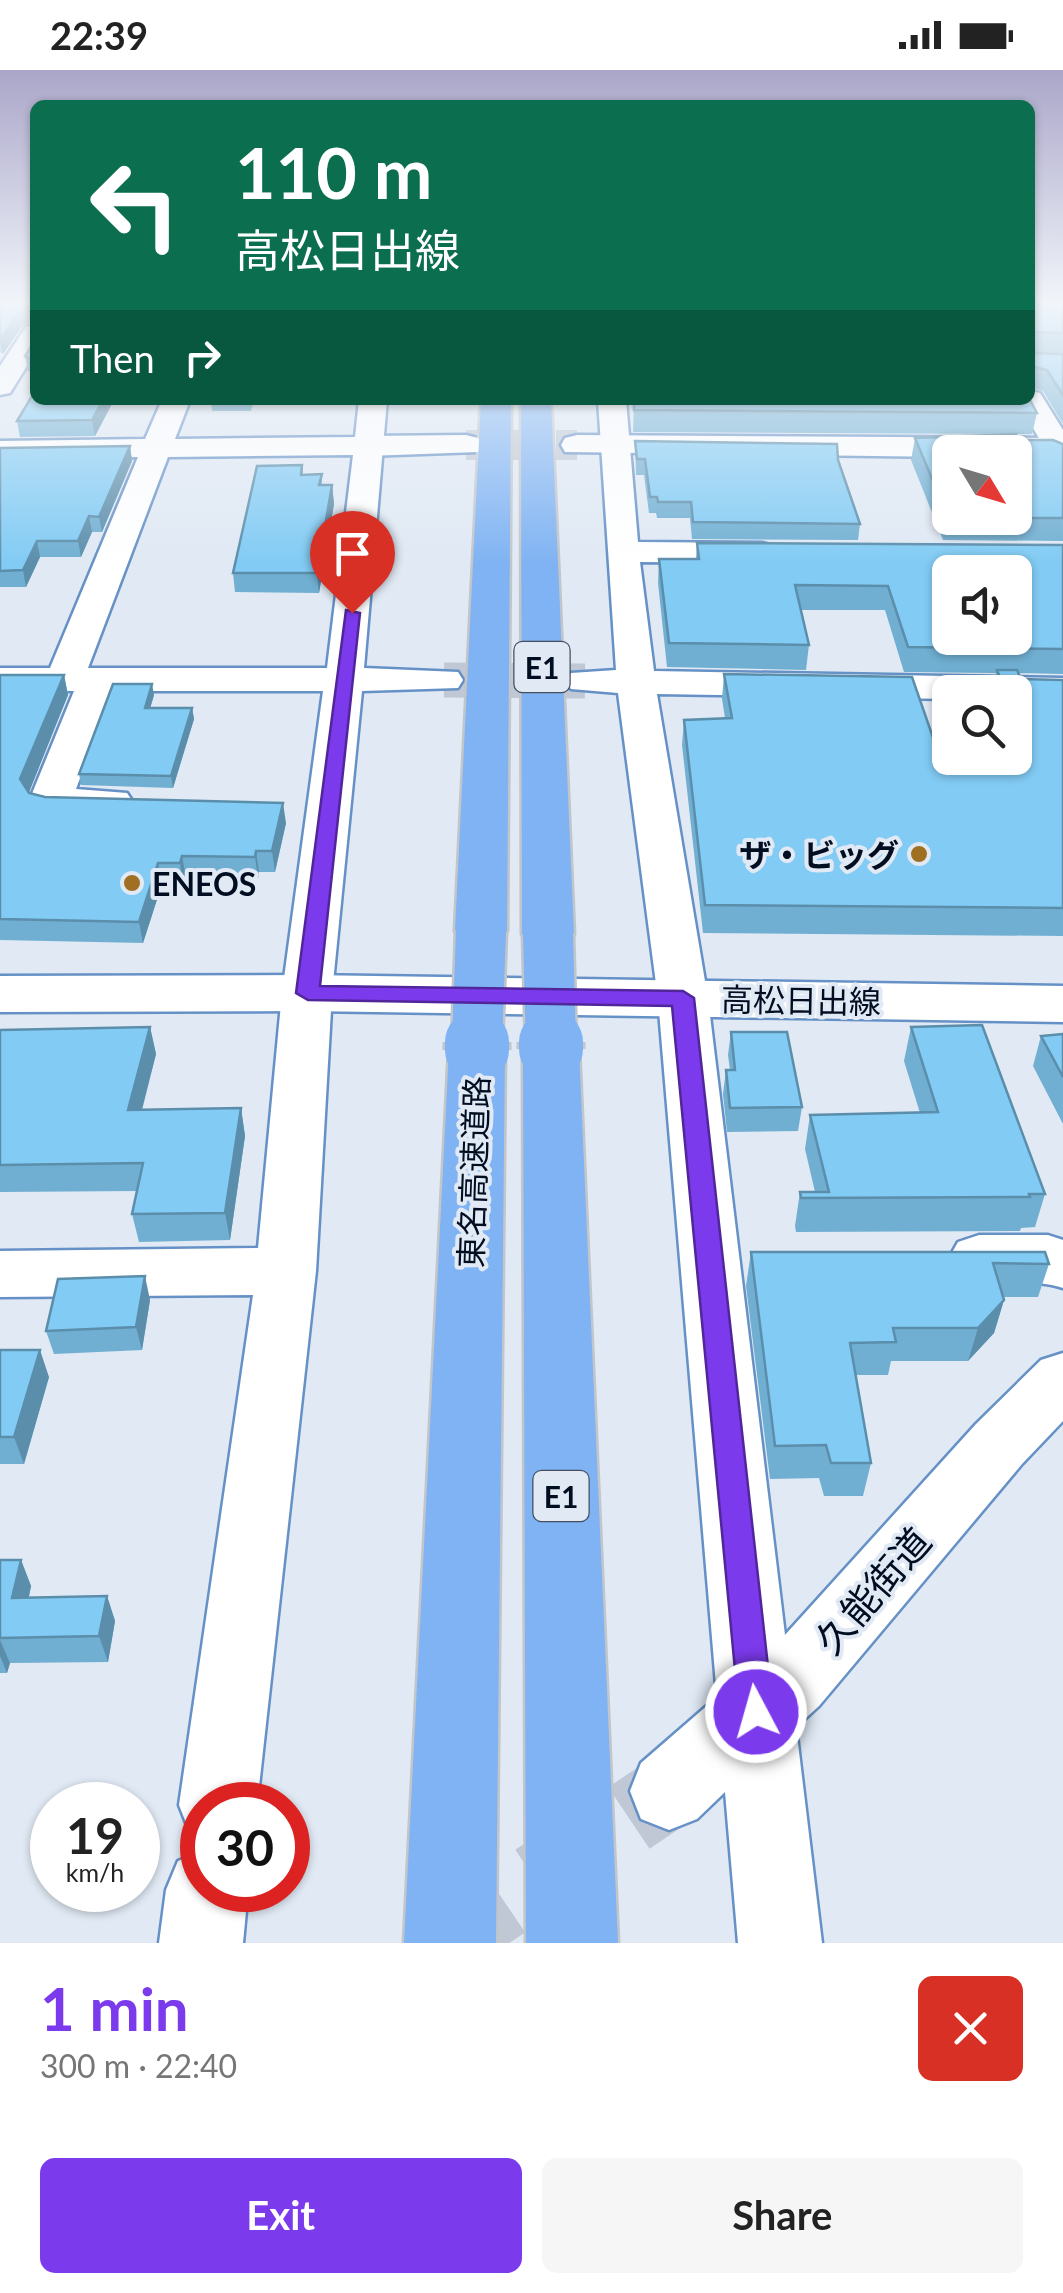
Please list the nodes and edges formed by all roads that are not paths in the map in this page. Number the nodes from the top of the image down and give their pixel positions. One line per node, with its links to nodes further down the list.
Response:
1 (174, 405): 8 (street)
2 (496, 405): 36 (highway, 東名高速道路 / E1, bridge)
3 (536, 405): 37 (highway, E1, bridge)
4 (1034, 405): 10 (street)
5 (370, 423): 7 (main road); 8 (street); 16 (street)
6 (601, 430): 10 (main road); 11 (street)
7 (466, 445)
8 (157, 448): 9 (street); 14 (street)
9 (0, 450)
10 (1062, 451)
11 (622, 552): 12 (street); 17 (street)
12 (794, 553)
13 (0, 679): 14 (street)
14 (82, 679): 16 (street); 19 (street)
15 (444, 680): 16 (street)
16 (344, 681): 20 (street)
17 (610, 682): 18 (street); 22 (street)
18 (1063, 690)
19 (148, 803)
20 (308, 993): 21 (main road, 高松日出線); 22 (main road, 高松日出線); 28 (street)
21 (0, 994)
22 (683, 998): 23 (main road, 高松日出線); 25 (street)
23 (1063, 1004)
24 (928, 1258): 27 (street)
25 (709, 1259): 26 (street); 31 (street)
26 (769, 1259)
27 (1063, 1265)
28 (286, 1271): 29 (street); 32 (street)
29 (0, 1274)
30 (1063, 1379): 31 (street, 久能街道)
31 (756, 1712): 33 (street, 久能街道); 38 (street)
32 (221, 1782)
33 (669, 1791)
34 (204, 1912): 35 (street)
35 (200, 1943)
36 (450, 1943)
37 (572, 1943)
38 (780, 1943)

